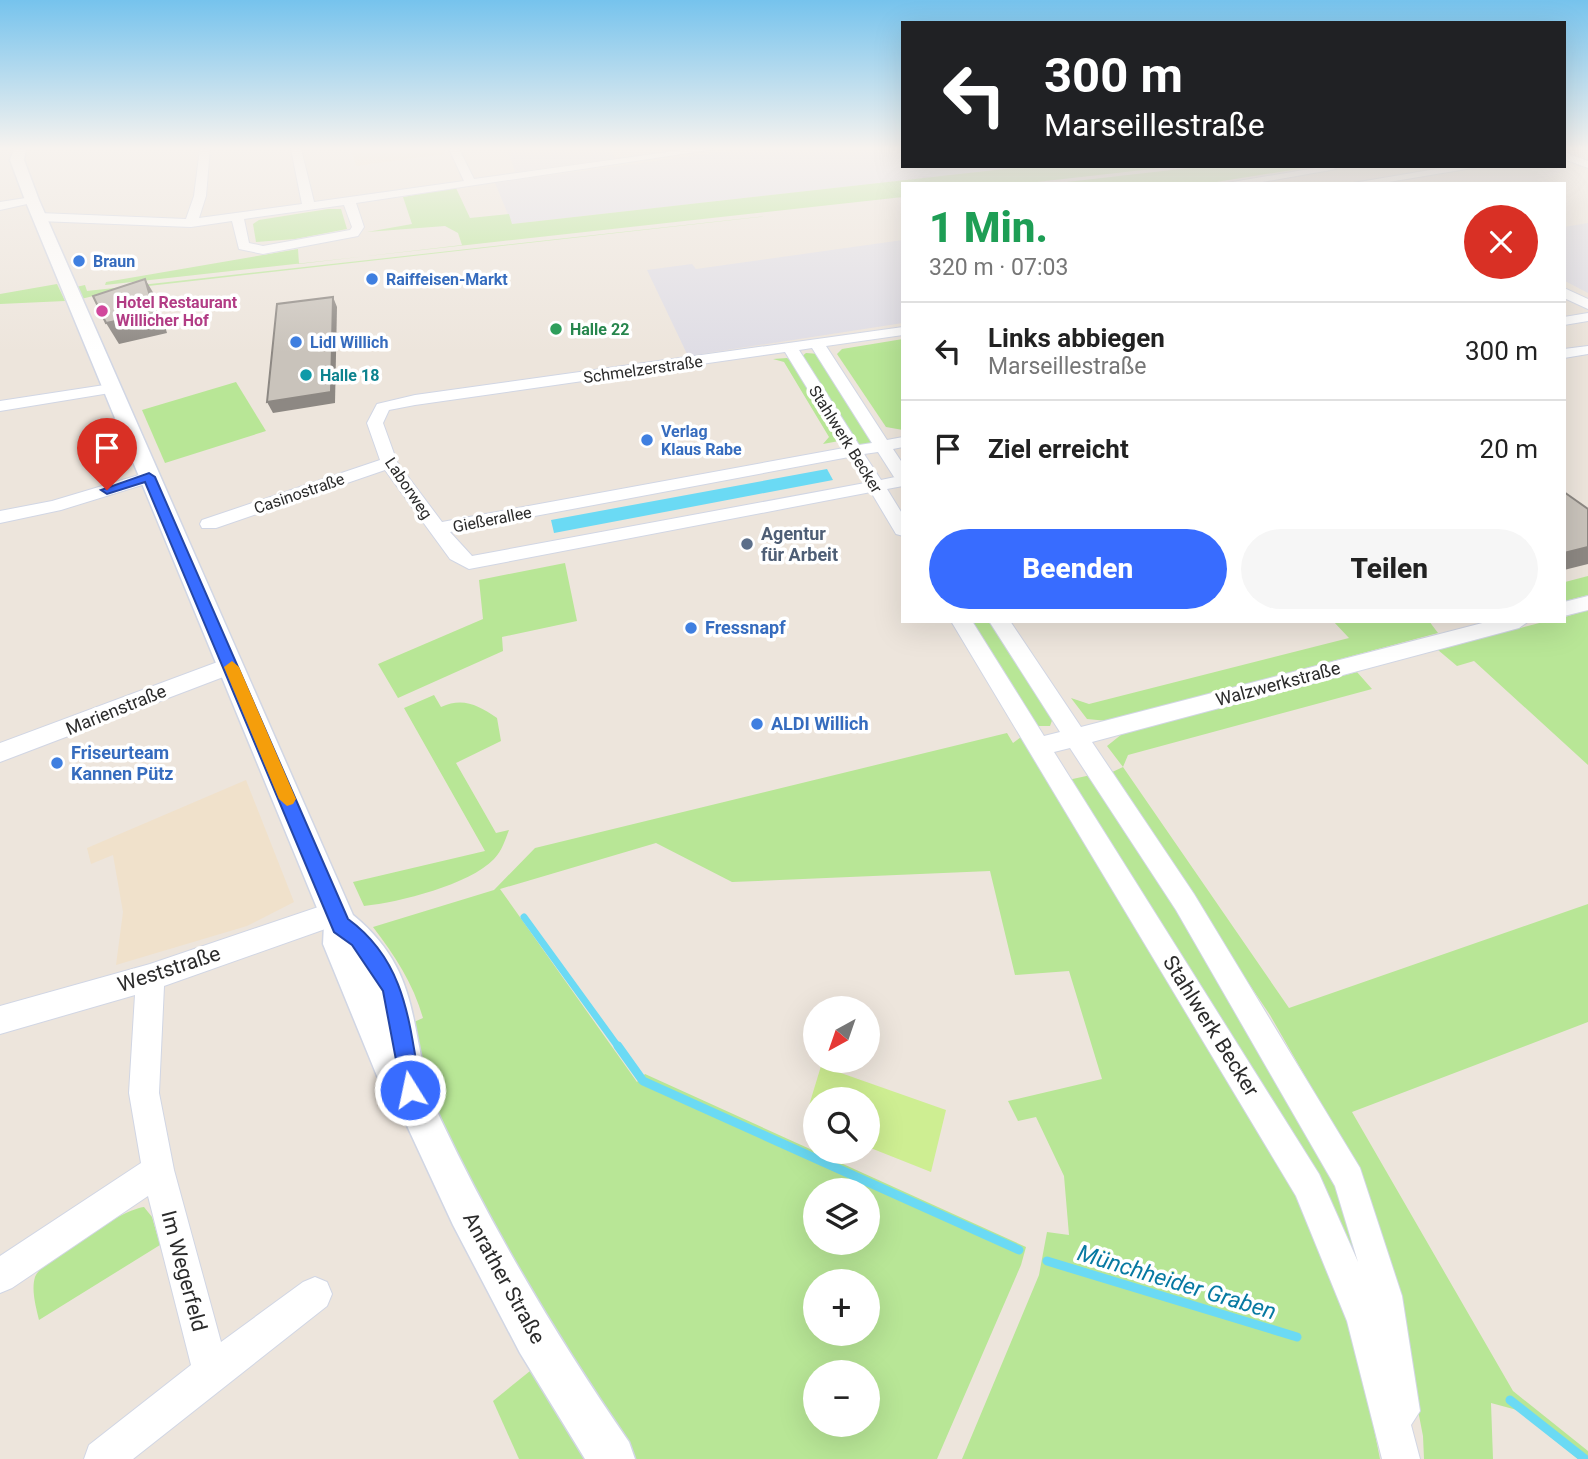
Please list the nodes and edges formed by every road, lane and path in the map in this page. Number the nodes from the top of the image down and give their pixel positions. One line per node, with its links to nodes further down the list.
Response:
1 (39, 217): 17 (street, Anrather Straße)
2 (41, 217): 7 (street)
3 (193, 217): 7 (street)
4 (244, 217): 6 (street)
5 (355, 217): 6 (street)
6 (238, 218): 7 (street)
7 (191, 223)
8 (1566, 293): 9 (street)
9 (1588, 305)
10 (1588, 317): 11 (street)
11 (1566, 321)
12 (901, 331): 13 (street, Schmelzerstraße)
13 (817, 344): 14 (street, Schmelzerstraße); 21 (street, Stahlwerk Becker)
14 (790, 348): 19 (street, Schmelzerstraße); 22 (street, Stahlwerk Becker)
15 (1588, 350): 16 (street)
16 (1566, 354)
17 (111, 389): 18 (street); 25 (street, Anrather Straße)
18 (0, 406)
19 (383, 407): 23 (street, Laborweg)
20 (901, 442): 21 (street, Gießerallee)
21 (883, 446): 22 (street, Gießerallee); 24 (street, Stahlwerk Becker)
22 (853, 451): 27 (street, Stahlwerk Becker); 31 (street, Gießerallee)
23 (389, 463): 29 (street, Casinostraße); 31 (street, Laborweg)
24 (901, 476)
25 (149, 477): 28 (street); 37 (street, Anrather Straße)
26 (901, 480): 27 (street, Gießerallee)
27 (876, 487): 30 (street, Stahlwerk Becker); 31 (street, Gießerallee)
28 (0, 517)
29 (209, 524)
30 (901, 527)
31 (437, 529)
32 (1588, 603): 33 (street)
33 (1566, 608)
34 (962, 623): 39 (street, Stahlwerk Becker)
35 (1000, 623): 38 (street, Stahlwerk Becker)
36 (1511, 623): 38 (street, Walzwerkstraße)
37 (231, 664): 40 (street, Marienstraße); 41 (street, Anrather Straße)
38 (1076, 737): 39 (street, Walzwerkstraße); 50 (street, Stahlwerk Becker)
39 (1038, 747): 50 (street, Stahlwerk Becker)
40 (0, 753)
41 (338, 919): 42 (street, Weststraße); 49 (street, Anrather Straße)
42 (150, 977): 43 (street, Weststraße); 44 (street, Im Wegerfeld)
43 (0, 1020)
44 (158, 1170): 45 (street); 47 (street, Im Wegerfeld)
45 (0, 1276)
46 (315, 1294): 47 (street)
47 (211, 1372): 48 (street)
48 (103, 1459)
49 (612, 1459)
50 (1403, 1459)

